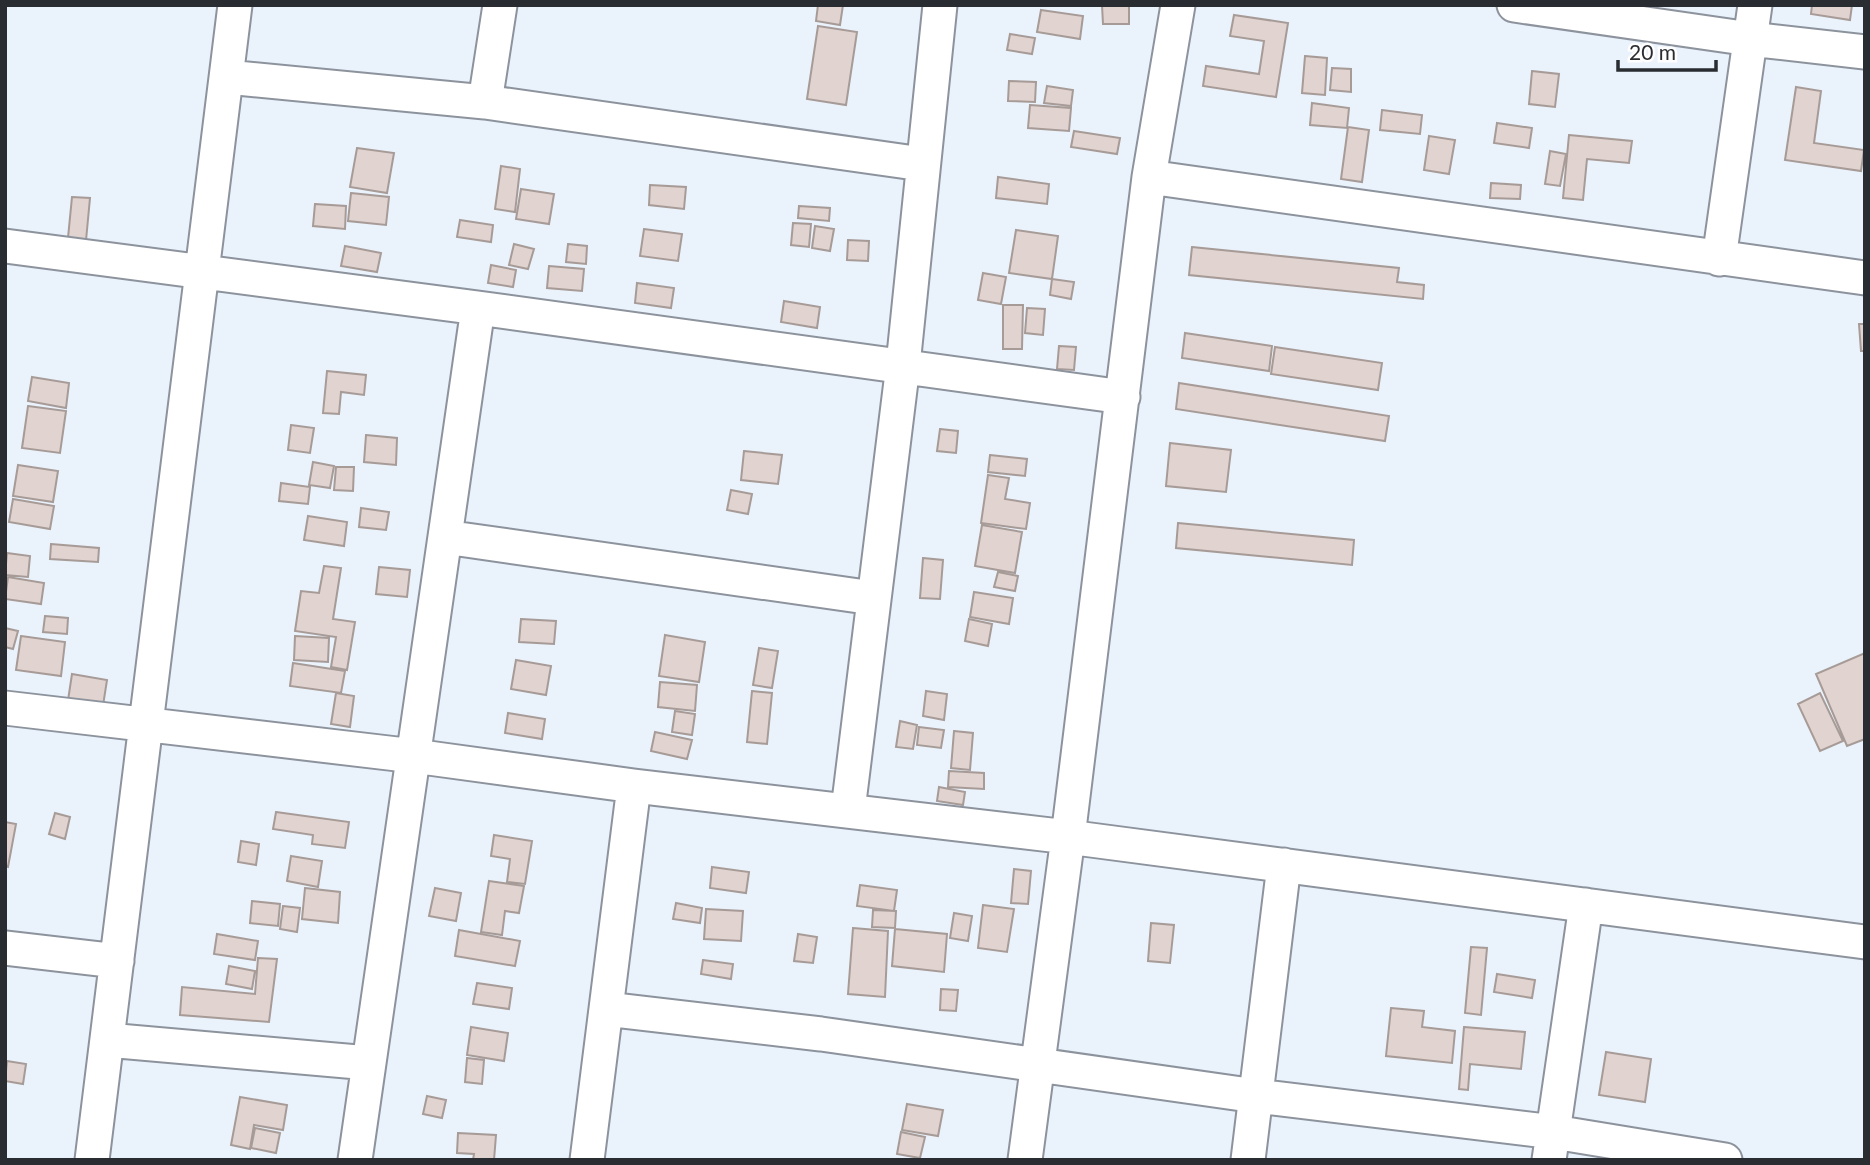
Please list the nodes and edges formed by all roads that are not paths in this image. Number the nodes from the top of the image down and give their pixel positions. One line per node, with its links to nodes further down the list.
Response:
1 (235, 5): 9 (street)
2 (500, 5): 10 (street)
3 (940, 5): 11 (street)
4 (1178, 5): 12 (street)
5 (1514, 5): 7 (street)
6 (1755, 5): 7 (street)
7 (1750, 39): 8 (street); 14 (street)
8 (1865, 52)
9 (227, 76): 10 (street); 15 (street)
10 (485, 102): 11 (street)
11 (922, 164): 18 (street)
12 (1149, 177): 14 (street); 19 (street)
13 (5, 246): 15 (street)
14 (1720, 259): 16 (street)
15 (202, 271): 17 (street); 23 (street)
16 (1865, 278)
17 (478, 308): 18 (street); 20 (street)
18 (903, 365): 19 (street); 21 (street)
19 (1123, 397): 27 (street)
20 (445, 537): 21 (street); 24 (street)
21 (873, 598): 26 (street)
22 (5, 708): 23 (street)
23 (146, 725): 24 (street); 32 (street)
24 (414, 756): 25 (street); 35 (street)
25 (634, 786): 26 (street); 33 (street)
26 (848, 810): 27 (street)
27 (1068, 837): 28 (street); 36 (street)
28 (1284, 866): 29 (street); 37 (street)
29 (1586, 905): 30 (street); 38 (street)
30 (1865, 942)
31 (5, 948): 32 (street)
32 (117, 961): 34 (street)
33 (606, 1009): 36 (street); 41 (street)
34 (107, 1040): 35 (street); 39 (street)
35 (369, 1063): 40 (street)
36 (1038, 1063): 37 (street); 42 (street)
37 (1255, 1096): 38 (street); 43 (street)
38 (1552, 1146): 44 (street)
39 (92, 1160)
40 (355, 1160)
41 (587, 1160)
42 (1024, 1160)
43 (1248, 1160)
44 (1725, 1160)

